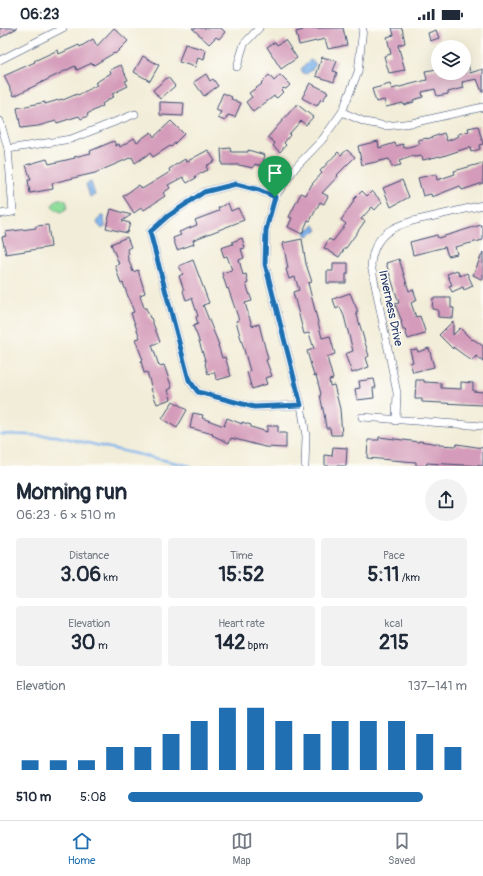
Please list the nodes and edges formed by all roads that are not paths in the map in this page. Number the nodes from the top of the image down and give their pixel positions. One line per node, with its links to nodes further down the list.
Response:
1 (63, 28): 4 (street)
2 (259, 28): 5 (street)
3 (363, 28): 7 (street)
4 (0, 60)
5 (237, 67)
6 (483, 107): 7 (street)
7 (342, 112): 11 (street)
8 (135, 114): 10 (street)
9 (0, 121): 10 (street)
10 (8, 149): 13 (street)
11 (275, 197): 14 (street); 14 (street)
12 (483, 205): 16 (street, Inverness Drive)
13 (0, 214)
14 (301, 405): 18 (street)
15 (362, 417): 16 (street)
16 (396, 420): 17 (street)
17 (483, 426)
18 (305, 466)

